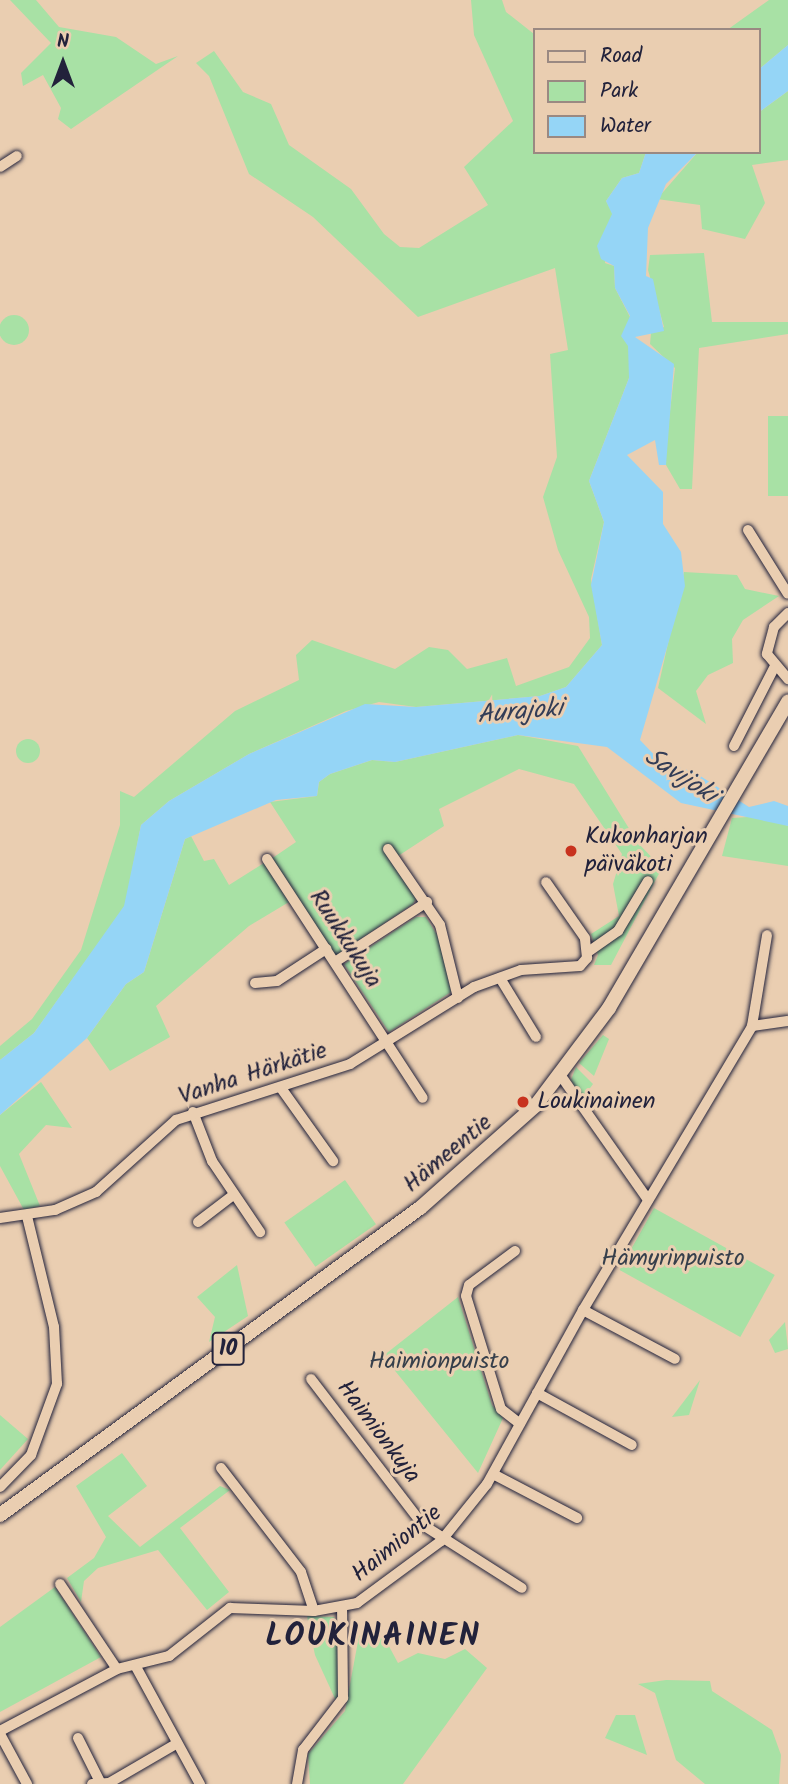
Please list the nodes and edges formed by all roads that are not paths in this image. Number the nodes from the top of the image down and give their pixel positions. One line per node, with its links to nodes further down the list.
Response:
1 (17, 156): 2 (street)
2 (0, 167)
3 (748, 530): 4 (street)
4 (788, 594)
5 (788, 613): 6 (street)
6 (774, 668): 7 (street); 9 (street)
7 (788, 679)
8 (788, 702): 26 (highway, Hämeentie / 10)
9 (734, 746)
10 (388, 849): 14 (street)
11 (267, 859): 16 (street, Ruukkukuja)
12 (648, 881): 17 (street)
13 (546, 883): 17 (street)
14 (427, 902): 18 (street); 21 (street)
15 (767, 935): 23 (street)
16 (326, 949): 18 (street, Ruukkukuja); 20 (street)
17 (588, 952): 19 (street, Vanha Härkätie)
18 (335, 962): 25 (street, Ruukkukuja)
19 (500, 978): 21 (street, Vanha Härkätie); 24 (street)
20 (255, 984)
21 (458, 998): 25 (street, Vanha Härkätie)
22 (788, 1021): 23 (street)
23 (752, 1026): 32 (street, Haimiontie)
24 (536, 1037)
25 (387, 1042): 27 (street, Vanha Härkätie); 28 (street, Ruukkukuja)
26 (561, 1076): 32 (street); 47 (highway, Hämeentie / 10)
27 (281, 1088): 29 (street, Vanha Härkätie); 30 (street)
28 (423, 1098)
29 (193, 1112): 31 (street); 33 (street, Vanha Härkätie)
30 (333, 1160)
31 (232, 1196): 35 (street); 36 (street)
32 (648, 1200): 38 (street, Haimiontie)
33 (27, 1216): 34 (street, Vanha Härkätie); 46 (street)
34 (0, 1218)
35 (198, 1222)
36 (260, 1233)
37 (515, 1251): 42 (street)
38 (583, 1310): 39 (street); 41 (street, Haimiontie)
39 (676, 1359)
40 (311, 1379): 49 (street, Haimionkuja)
41 (537, 1393): 42 (street, Haimiontie); 43 (street)
42 (520, 1424): 45 (street, Haimiontie)
43 (632, 1445)
44 (221, 1468): 53 (street)
45 (493, 1474): 48 (street); 49 (street, Haimiontie)
46 (0, 1487)
47 (0, 1515)
48 (577, 1518)
49 (441, 1541): 51 (street); 52 (street, Haimiontie)
50 (60, 1584): 55 (street)
51 (522, 1588)
52 (342, 1608): 53 (street, Haimiontie); 59 (street)
53 (314, 1611): 54 (street, Haimiontie)
54 (135, 1665): 55 (street, Haimiontie); 58 (street)
55 (117, 1669): 56 (street, Haimiontie)
56 (0, 1733): 60 (street)
57 (78, 1738): 62 (street)
58 (176, 1744): 62 (street); 63 (street)
59 (301, 1781)
60 (27, 1784)
61 (92, 1784): 62 (street)
62 (100, 1784)
63 (200, 1784)

